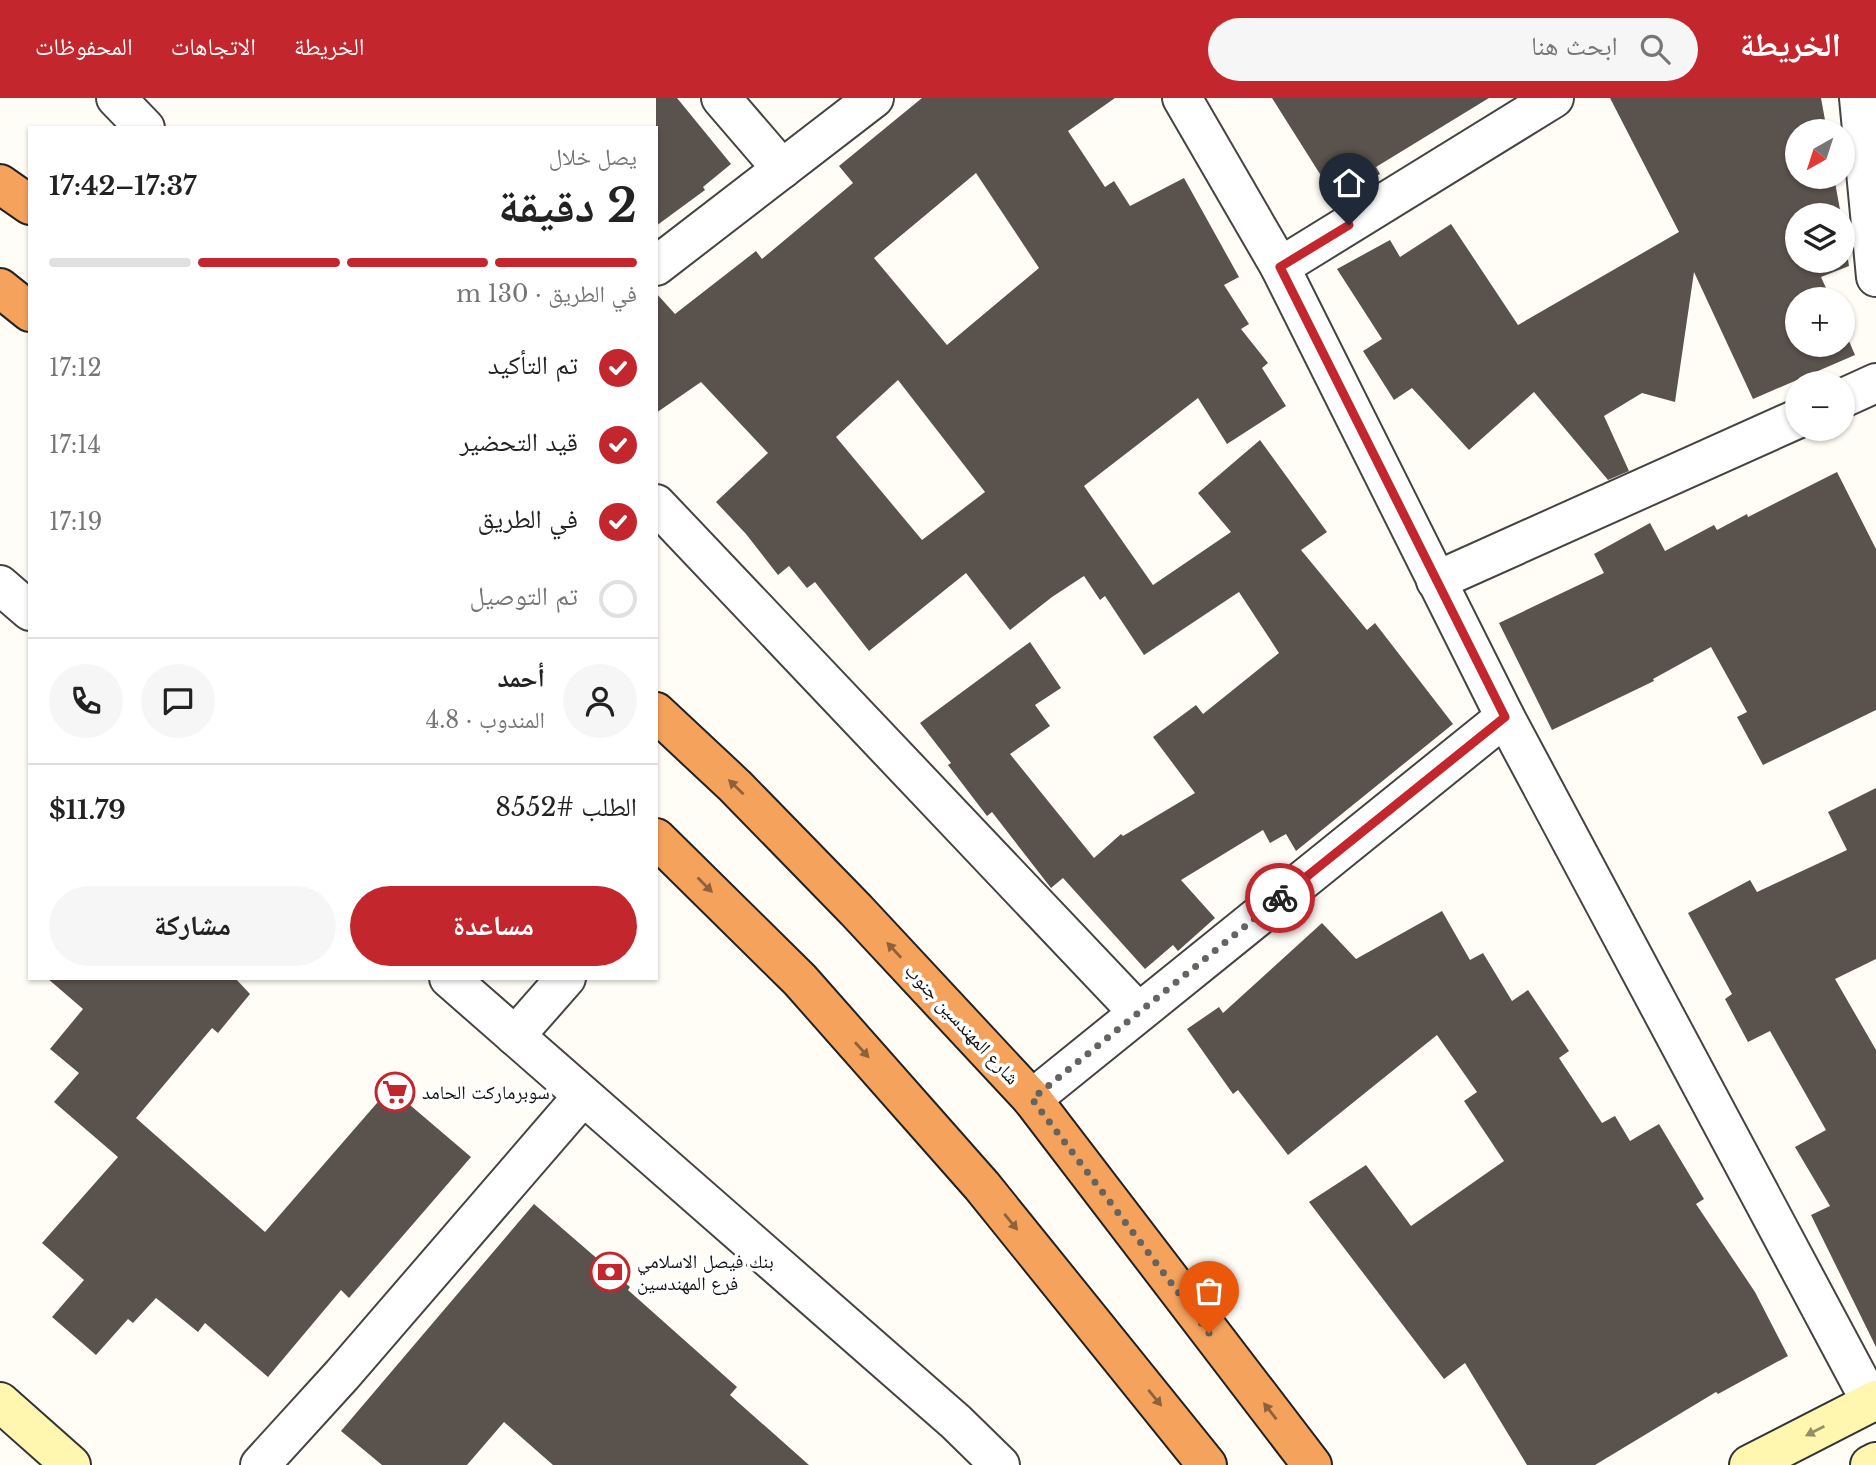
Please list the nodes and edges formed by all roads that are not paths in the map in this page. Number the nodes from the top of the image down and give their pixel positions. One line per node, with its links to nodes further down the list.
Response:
1 (116, 98): 7 (street)
2 (720, 98): 8 (street)
3 (874, 98): 8 (street)
4 (1182, 98): 13 (street)
5 (1554, 98): 13 (street)
6 (1859, 98): 11 (street)
7 (143, 126)
8 (782, 169): 12 (street)
9 (0, 184): 10 (highway)
10 (28, 204)
11 (1874, 233): 14 (street)
12 (658, 264)
13 (1280, 267): 21 (street)
14 (1876, 277)
15 (0, 288): 16 (highway)
16 (28, 310)
17 (1876, 383): 18 (street)
18 (1855, 393)
19 (1785, 424): 21 (street)
20 (658, 506): 29 (street)
21 (1436, 582): 25 (street)
22 (0, 585): 23 (street)
23 (28, 609)
24 (658, 714): 32 (highway, شارع المهندسين جنوب, one-way to 24)
25 (1505, 717): 29 (street); 33 (street)
26 (662, 855): 39 (highway, one-way to 39)
27 (451, 980): 30 (street)
28 (564, 980): 30 (street)
29 (1138, 1012): 32 (street)
30 (515, 1036): 31 (street)
31 (583, 1096): 37 (street); 38 (street)
32 (1032, 1099): 40 (highway, شارع المهندسين جنوب, one-way to 32)
33 (1874, 1401): 41 (main road, one-way to 41)
34 (0, 1402): 36 (main road)
35 (1876, 1462): 42 (main road)
36 (71, 1465)
37 (260, 1465)
38 (1000, 1465)
39 (1207, 1465)
40 (1311, 1465)
41 (1749, 1465)
42 (1870, 1465)

